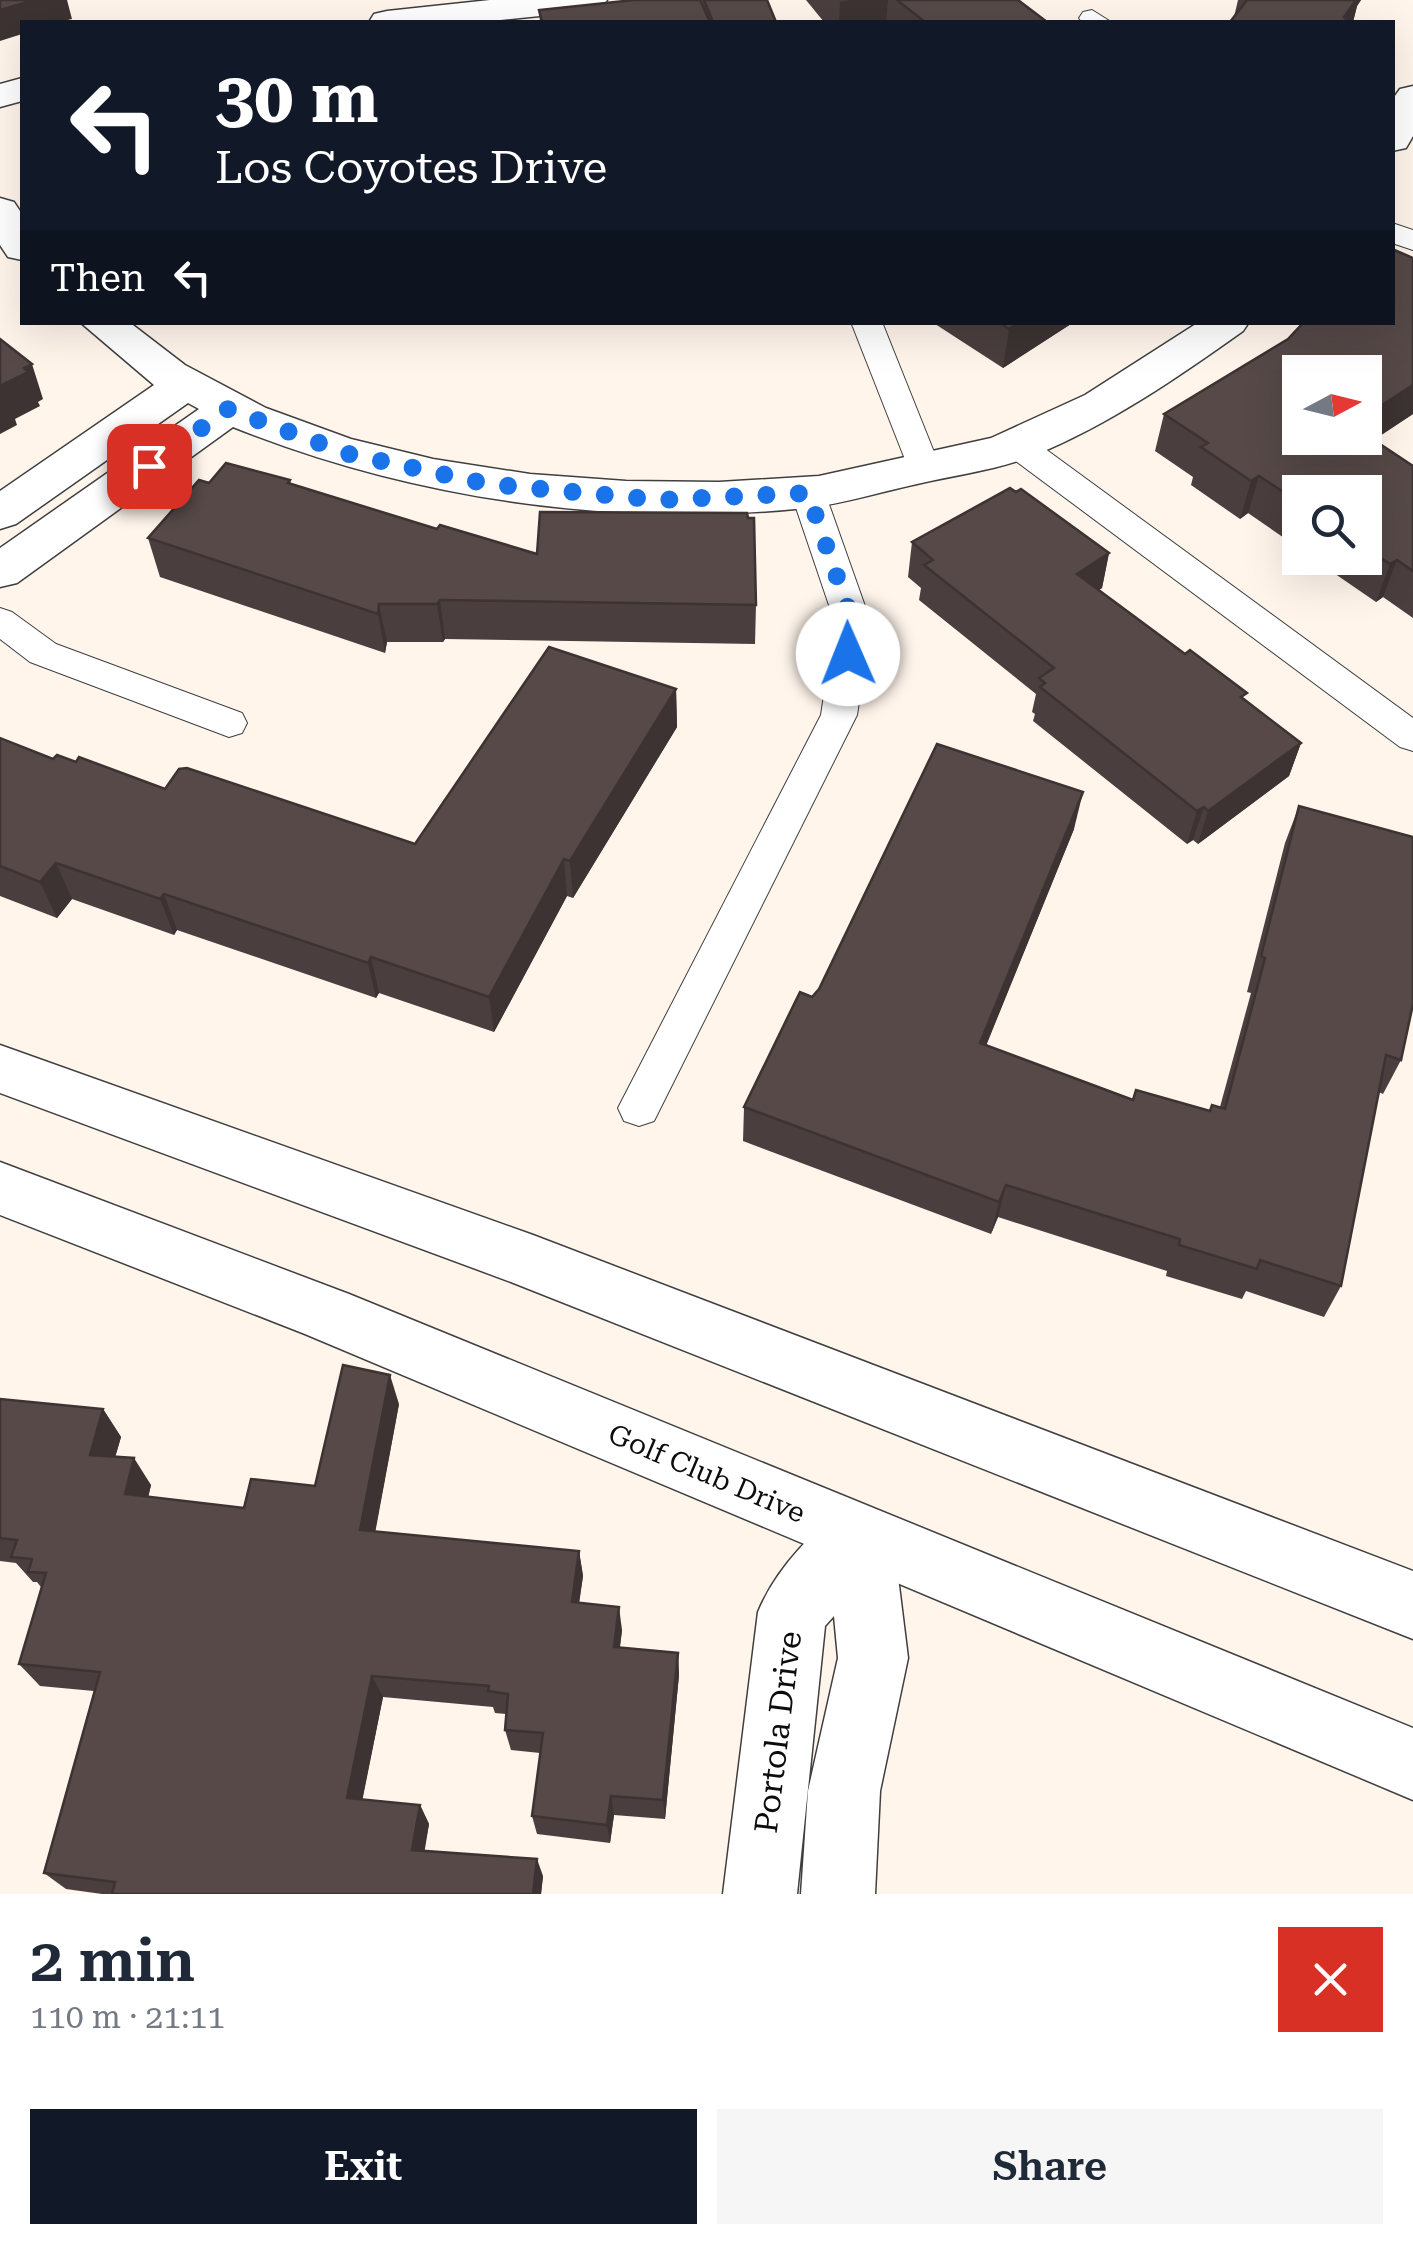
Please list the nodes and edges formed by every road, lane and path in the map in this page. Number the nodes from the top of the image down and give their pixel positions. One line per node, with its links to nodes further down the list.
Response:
1 (585, 0): 2 (street)
2 (444, 20)
3 (1413, 97): 4 (street)
4 (1395, 134)
5 (0, 210): 6 (street)
6 (20, 245)
7 (104, 325): 10 (street)
8 (867, 325): 13 (lane)
9 (1224, 325): 12 (street)
10 (184, 385): 11 (street); 15 (street)
11 (228, 409): 14 (street); 16 (street)
12 (1017, 445): 13 (street); 19 (lane)
13 (924, 467): 14 (street)
14 (808, 493): 21 (lane)
15 (0, 512)
16 (0, 571)
17 (0, 621): 18 (lane)
18 (229, 722)
19 (1413, 737)
20 (0, 1069): 24 (street)
21 (639, 1108)
22 (0, 1188): 23 (street, Golf Club Drive)
23 (858, 1537): 25 (street, Golf Club Drive); 26 (street, Portola Drive); 27 (street)
24 (1413, 1605)
25 (1413, 1764)
26 (760, 1894)
27 (838, 1894)

